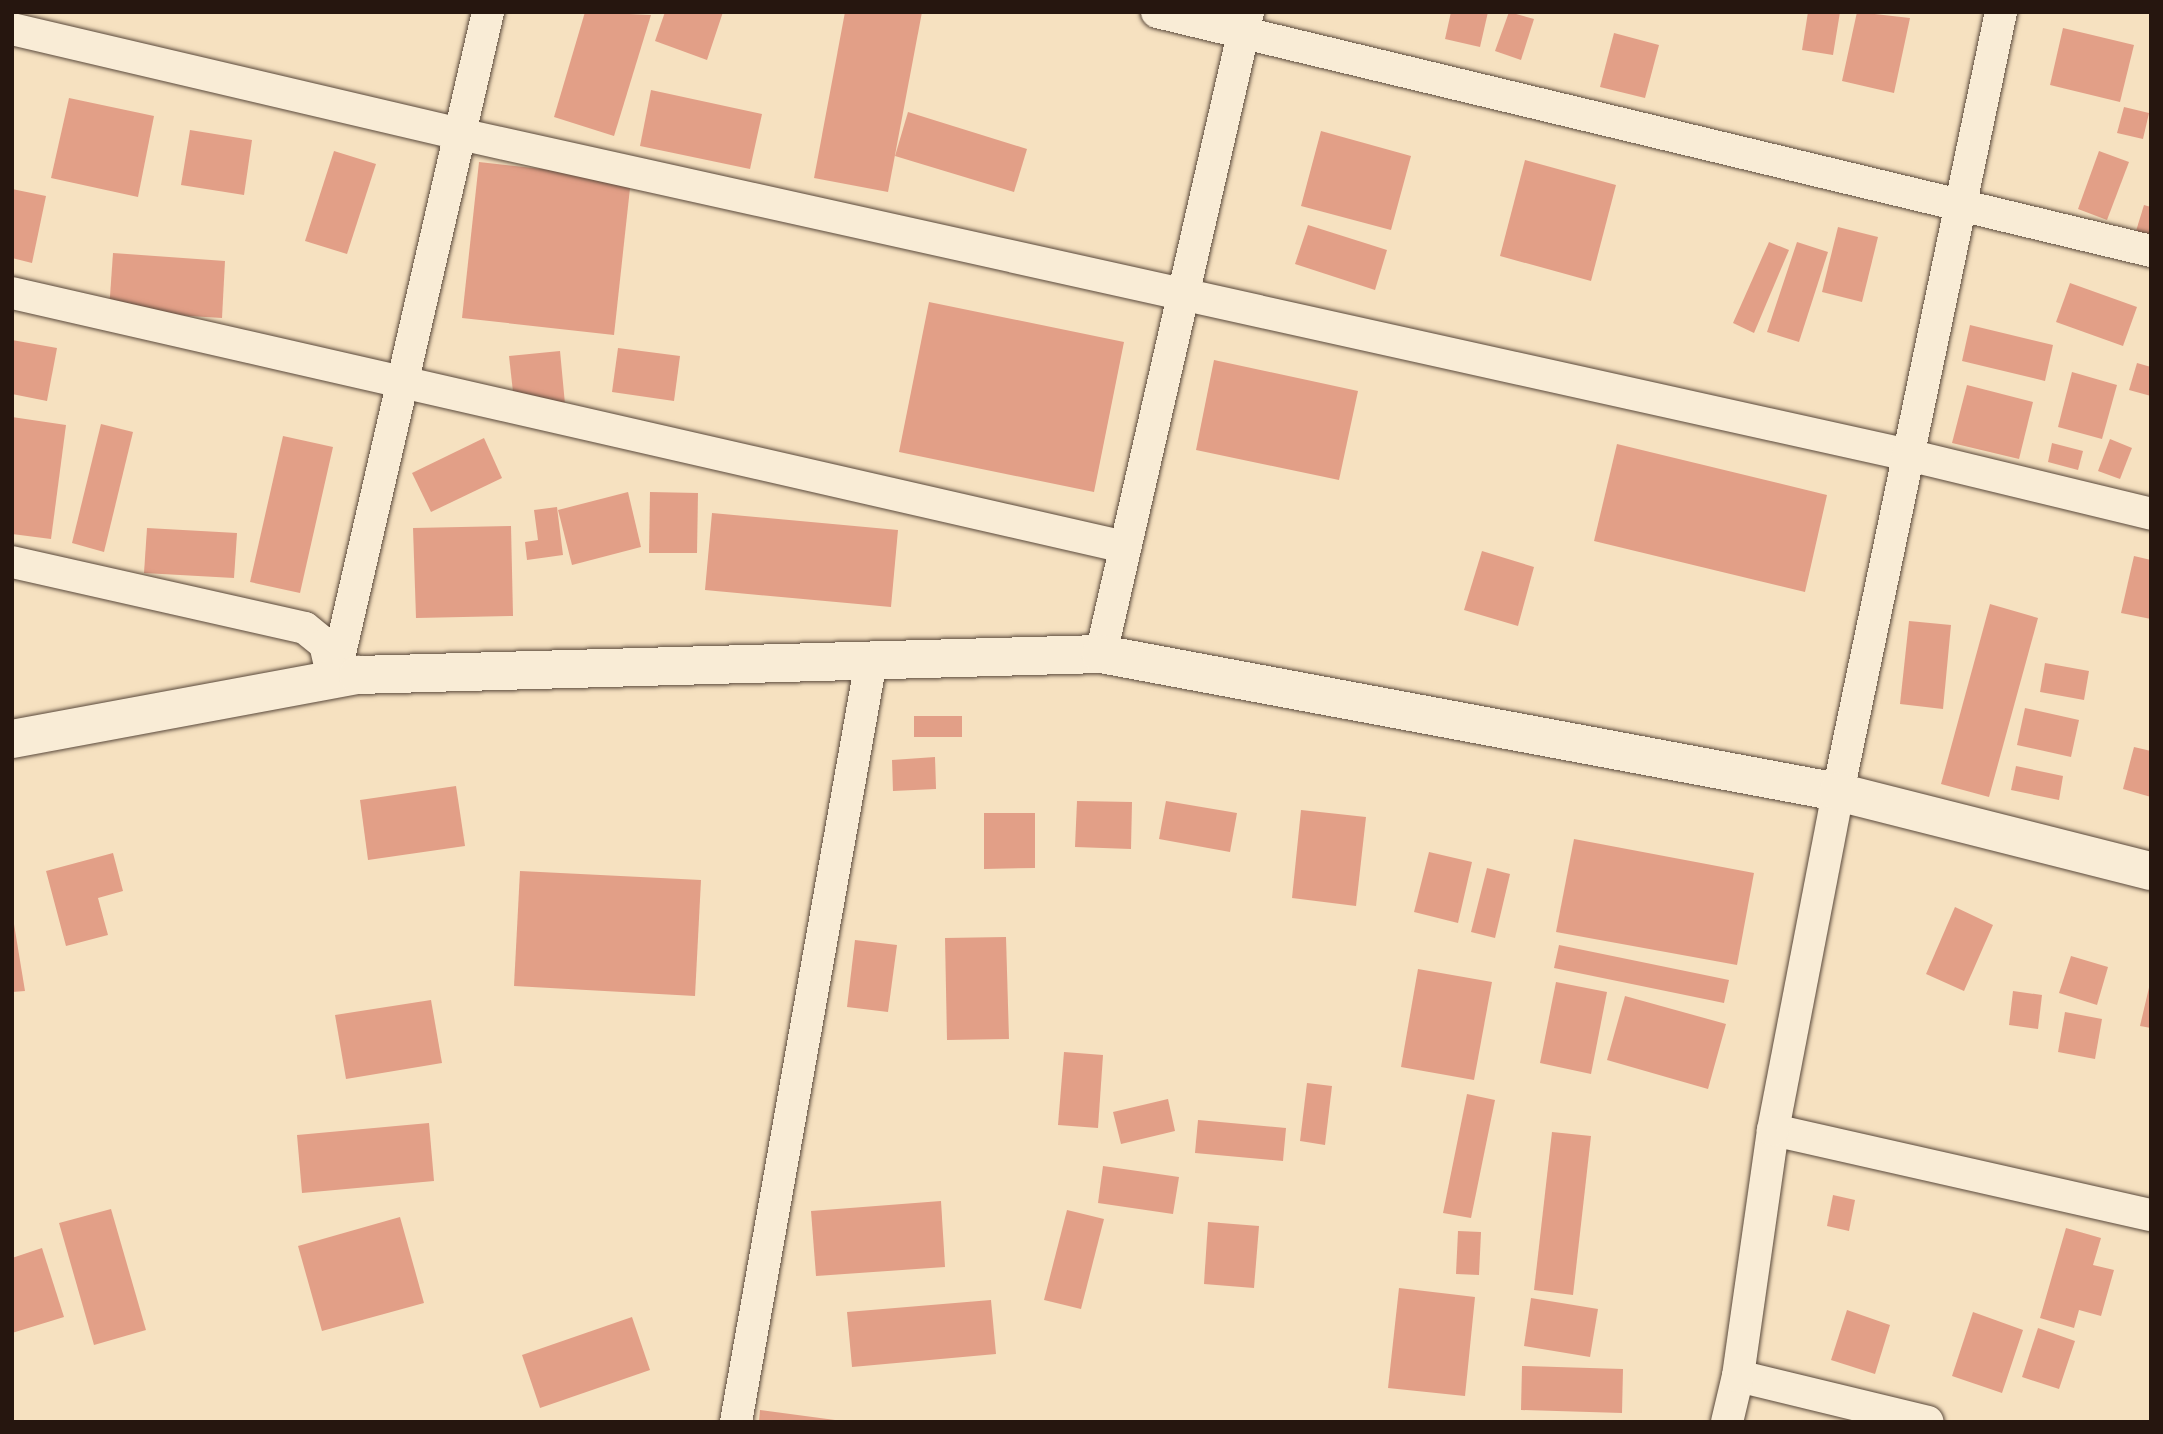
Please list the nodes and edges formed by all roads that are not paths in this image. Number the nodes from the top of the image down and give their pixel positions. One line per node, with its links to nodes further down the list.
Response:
1 (488, 12): 6 (street)
2 (1157, 12): 4 (street)
3 (2001, 12): 7 (street)
4 (1246, 22): 7 (street); 9 (street)
5 (12, 29): 6 (street)
6 (460, 134): 9 (street); 11 (street)
7 (1960, 207): 8 (street); 12 (street)
8 (2151, 251)
9 (1184, 292): 12 (street); 14 (street)
10 (12, 293): 11 (street)
11 (402, 384): 14 (street); 18 (street)
12 (1908, 456): 13 (street); 20 (street)
13 (2151, 514)
14 (1125, 547): 16 (street)
15 (12, 562): 18 (street)
16 (1101, 654): 17 (main road); 20 (main road)
17 (871, 661): 18 (main road); 25 (street)
18 (334, 679): 19 (main road)
19 (12, 739)
20 (1838, 792): 21 (main road); 22 (street)
21 (2151, 871)
22 (1773, 1130): 23 (street); 24 (street)
23 (2151, 1215)
24 (1738, 1376): 26 (street); 27 (street)
25 (736, 1422)
26 (1727, 1422)
27 (1928, 1422)

